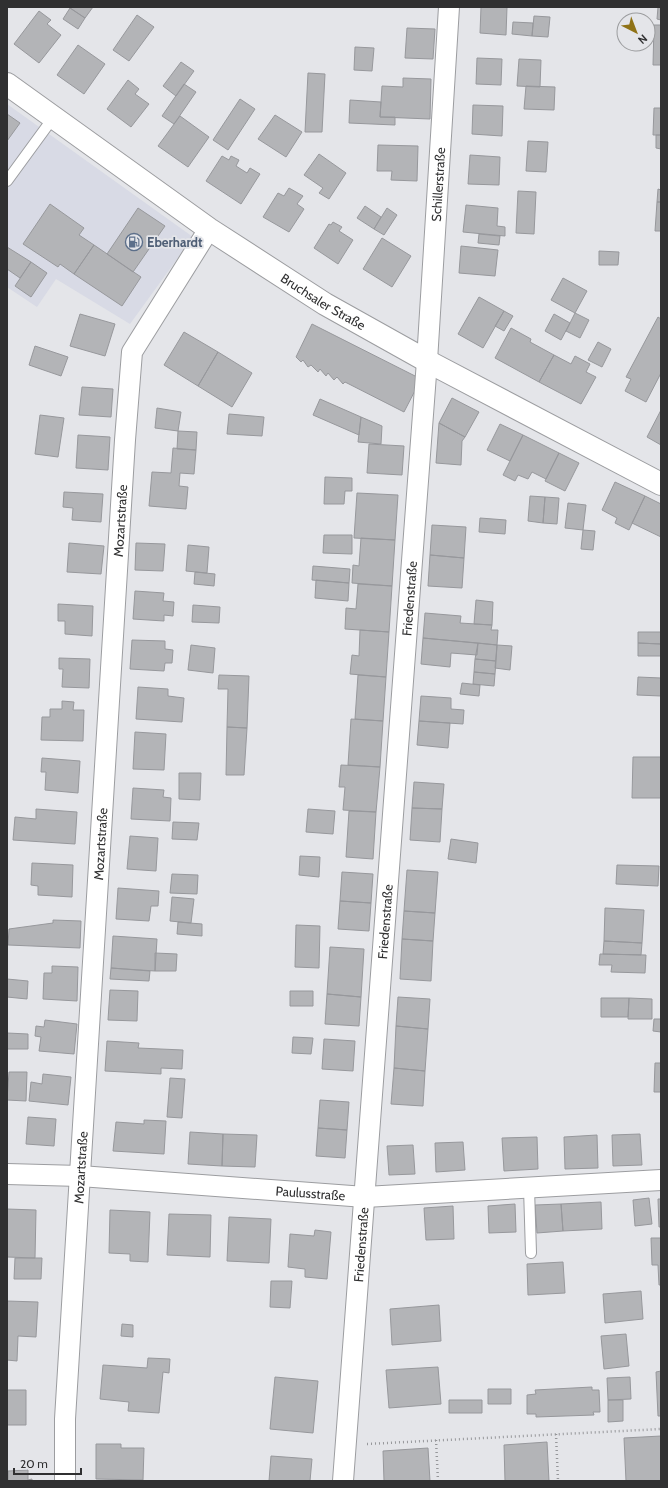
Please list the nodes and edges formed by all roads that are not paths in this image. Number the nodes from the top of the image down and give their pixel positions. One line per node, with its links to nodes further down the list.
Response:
1 (449, 7): 6 (street, Schillerstraße)
2 (7, 84): 3 (street, Bruchsaler Straße)
3 (53, 118): 4 (lane); 5 (street, Bruchsaler Straße)
4 (7, 181)
5 (209, 229): 6 (street, Bruchsaler Straße); 9 (street, Mozartstraße)
6 (427, 362): 7 (street, Bruchsaler Straße); 12 (street, Friedenstraße)
7 (661, 484)
8 (7, 1174): 9 (street, Paulusstraße)
9 (80, 1176): 12 (street, Paulusstraße); 14 (street, Mozartstraße)
10 (661, 1180): 11 (street, Paulusstraße)
11 (529, 1188): 12 (street, Paulusstraße); 13 (lane)
12 (365, 1197): 15 (street, Friedenstraße)
13 (531, 1253)
14 (65, 1481)
15 (344, 1481)

